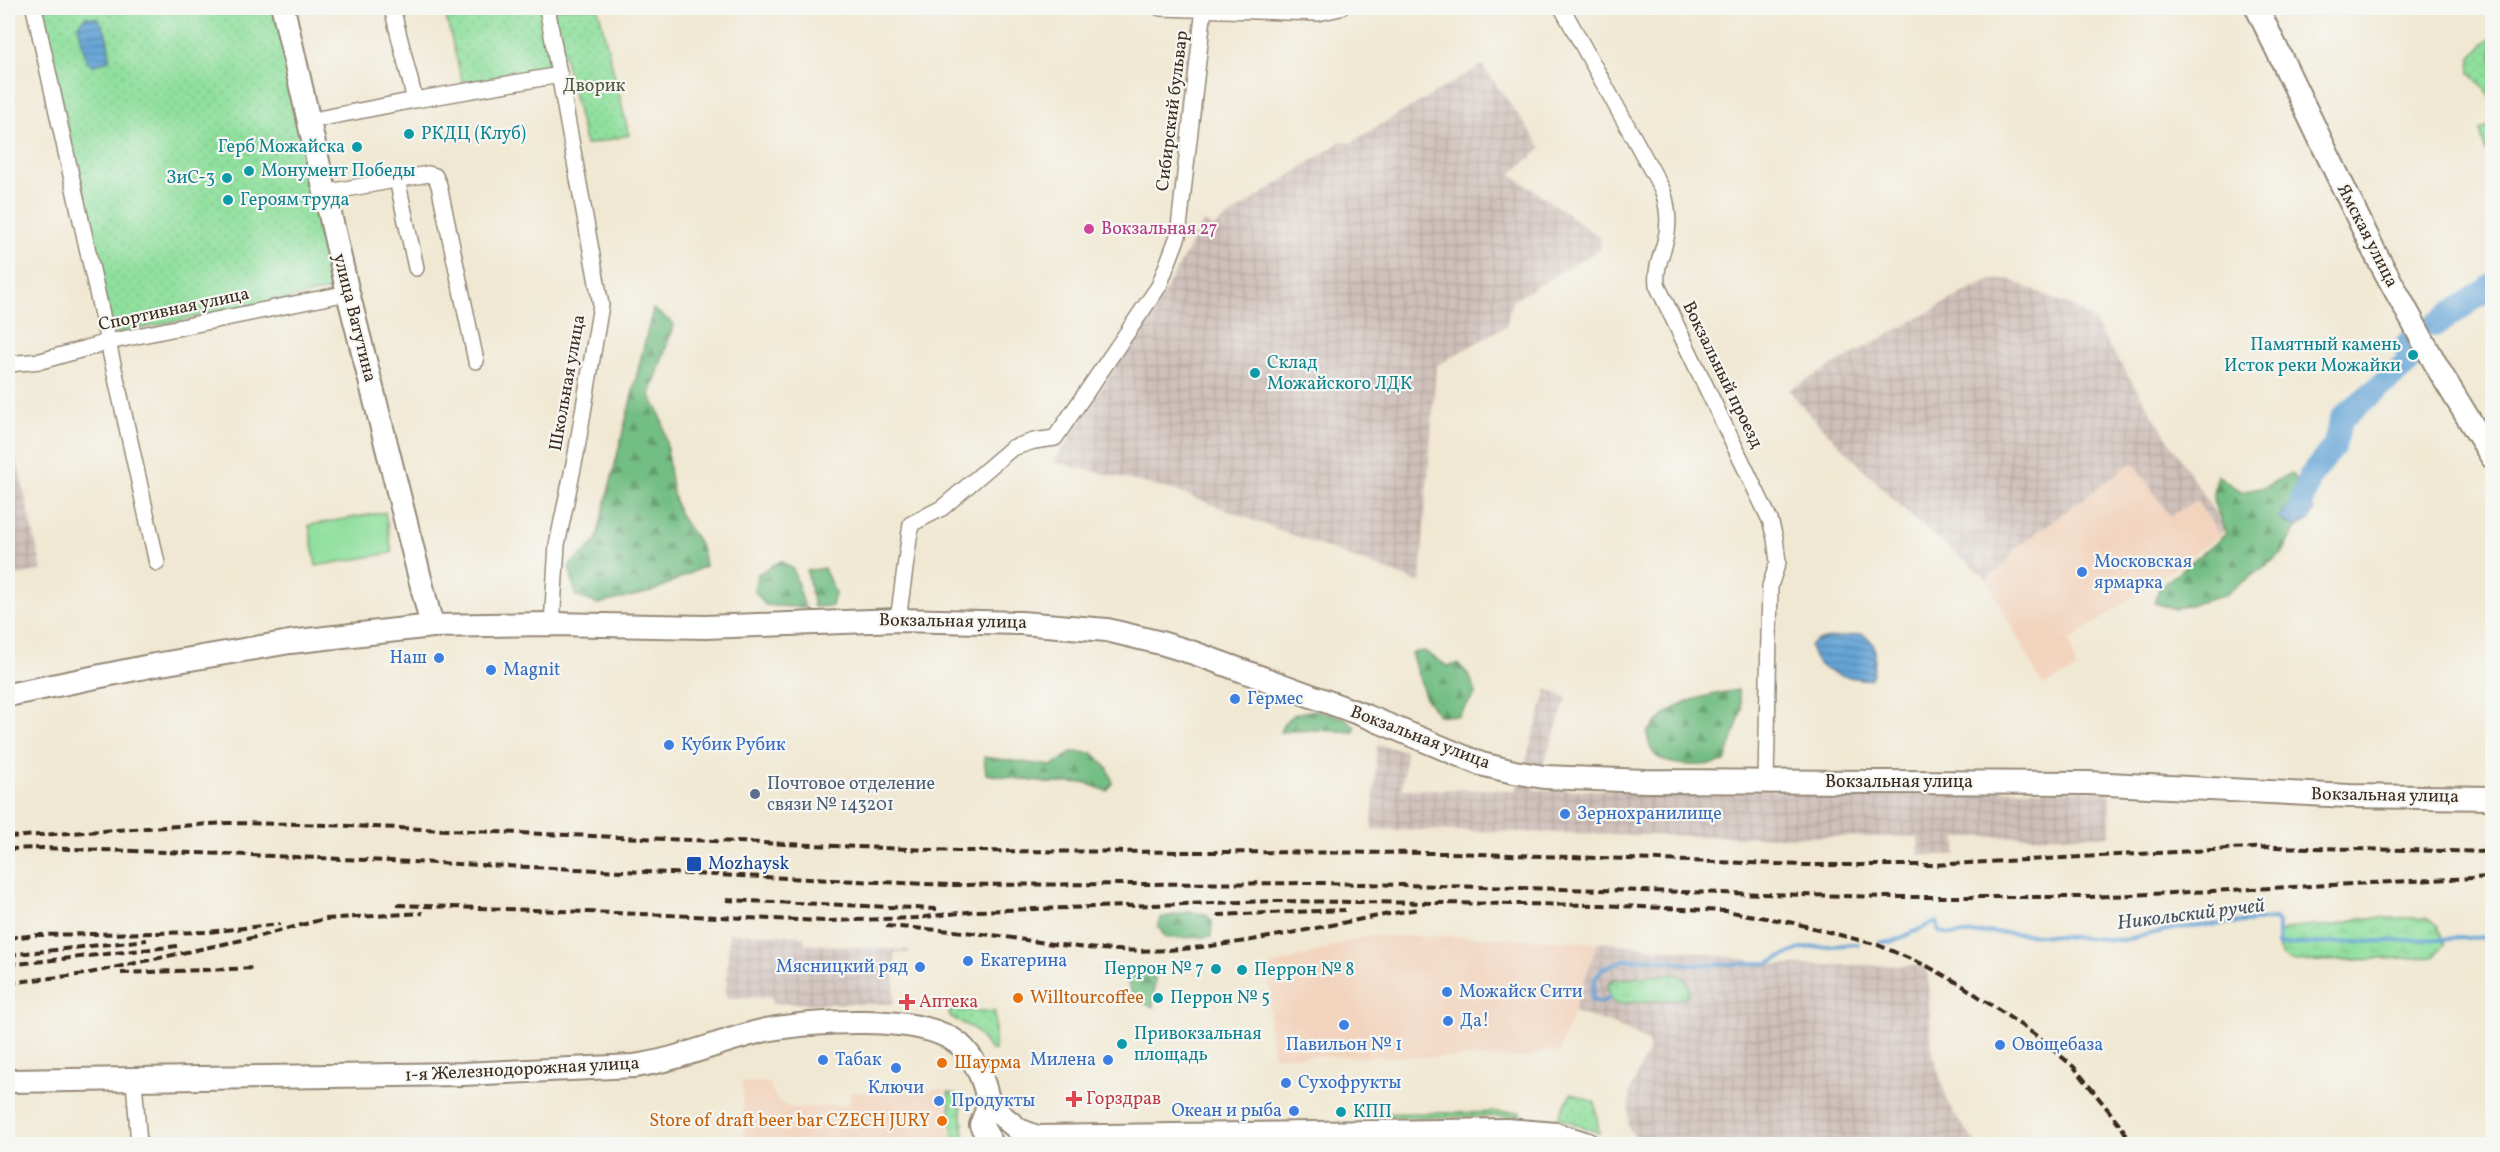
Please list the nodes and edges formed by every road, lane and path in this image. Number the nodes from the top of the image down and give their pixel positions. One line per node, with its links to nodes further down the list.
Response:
1 (34, 8): 17 (street)
2 (284, 8): 12 (main road, улица Ватутина)
3 (392, 8): 11 (street)
4 (547, 8): 10 (street, Школьная улица)
5 (1160, 8): 9 (street)
6 (1340, 8): 9 (street)
7 (1562, 8): 26 (street, Вокзальный проезд)
8 (2257, 8): 20 (main road, Ямская улица)
9 (1204, 9): 22 (street, Сибирский бульвар)
10 (560, 75): 11 (street); 23 (street, Школьная улица)
11 (415, 100): 12 (street)
12 (308, 121): 14 (main road, улица Ватутина)
13 (398, 179): 14 (street); 15 (street); 18 (street)
14 (324, 193): 16 (main road, улица Ватутина)
15 (416, 268)
16 (348, 293): 17 (street, Спортивная улица); 24 (main road, улица Ватутина)
17 (108, 342): 19 (street, Спортивная улица); 21 (street)
18 (476, 360)
19 (8, 364)
20 (2493, 457)
21 (157, 563)
22 (898, 620): 23 (main road, Вокзальная улица); 26 (main road, Вокзальная улица)
23 (552, 624): 24 (main road, Вокзальная улица)
24 (432, 627): 25 (main road, Вокзальная улица)
25 (8, 695)
26 (1766, 782): 27 (main road, Вокзальная улица)
27 (2493, 798)
28 (134, 1081): 29 (main road, 1-я Железнодорожная улица); 30 (main road, 1-я Железнодорожная улица); 32 (street)
29 (8, 1082)
30 (995, 1127): 31 (main road, 1-я Железнодорожная улица)
31 (1285, 1139): 33 (main road, 1-я Железнодорожная улица)
32 (139, 1144)
33 (1587, 1144)

